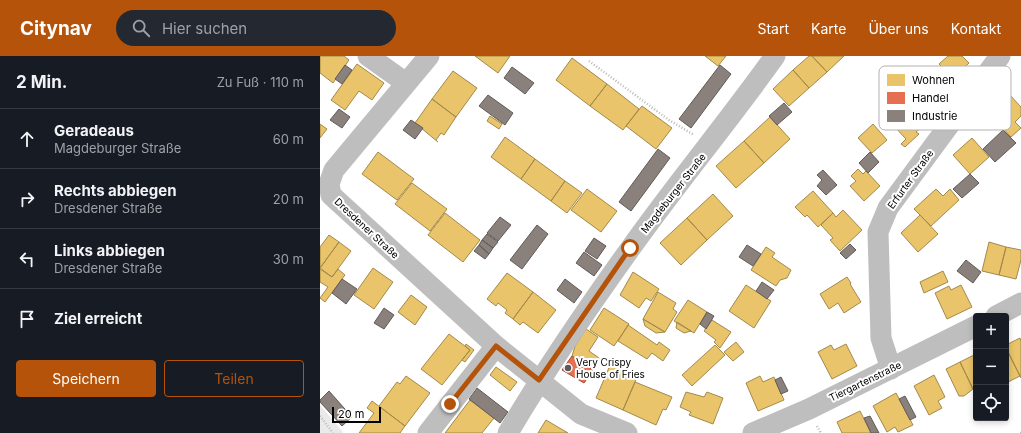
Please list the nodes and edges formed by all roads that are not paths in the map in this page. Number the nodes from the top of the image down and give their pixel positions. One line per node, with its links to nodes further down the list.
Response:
1 (368, 56): 6 (street)
2 (429, 56): 6 (street, Dresdener Straße)
3 (775, 56): 14 (street, Magdeburger Straße)
4 (1000, 56): 5 (street, Erfurter Straße)
5 (993, 66)
6 (406, 83): 8 (street, Dresdener Straße)
7 (945, 130): 13 (street, Erfurter Straße)
8 (325, 192): 12 (street, Dresdener Straße)
9 (1021, 303): 10 (street)
10 (1002, 313)
11 (973, 327): 13 (street, Tiergartenstraße)
12 (496, 346): 14 (street, Dresdener Straße); 15 (street)
13 (891, 368): 18 (street, Tiergartenstraße)
14 (539, 380): 16 (street, Magdeburger Straße); 17 (street)
15 (428, 433)
16 (508, 433)
17 (627, 433)
18 (753, 433)

